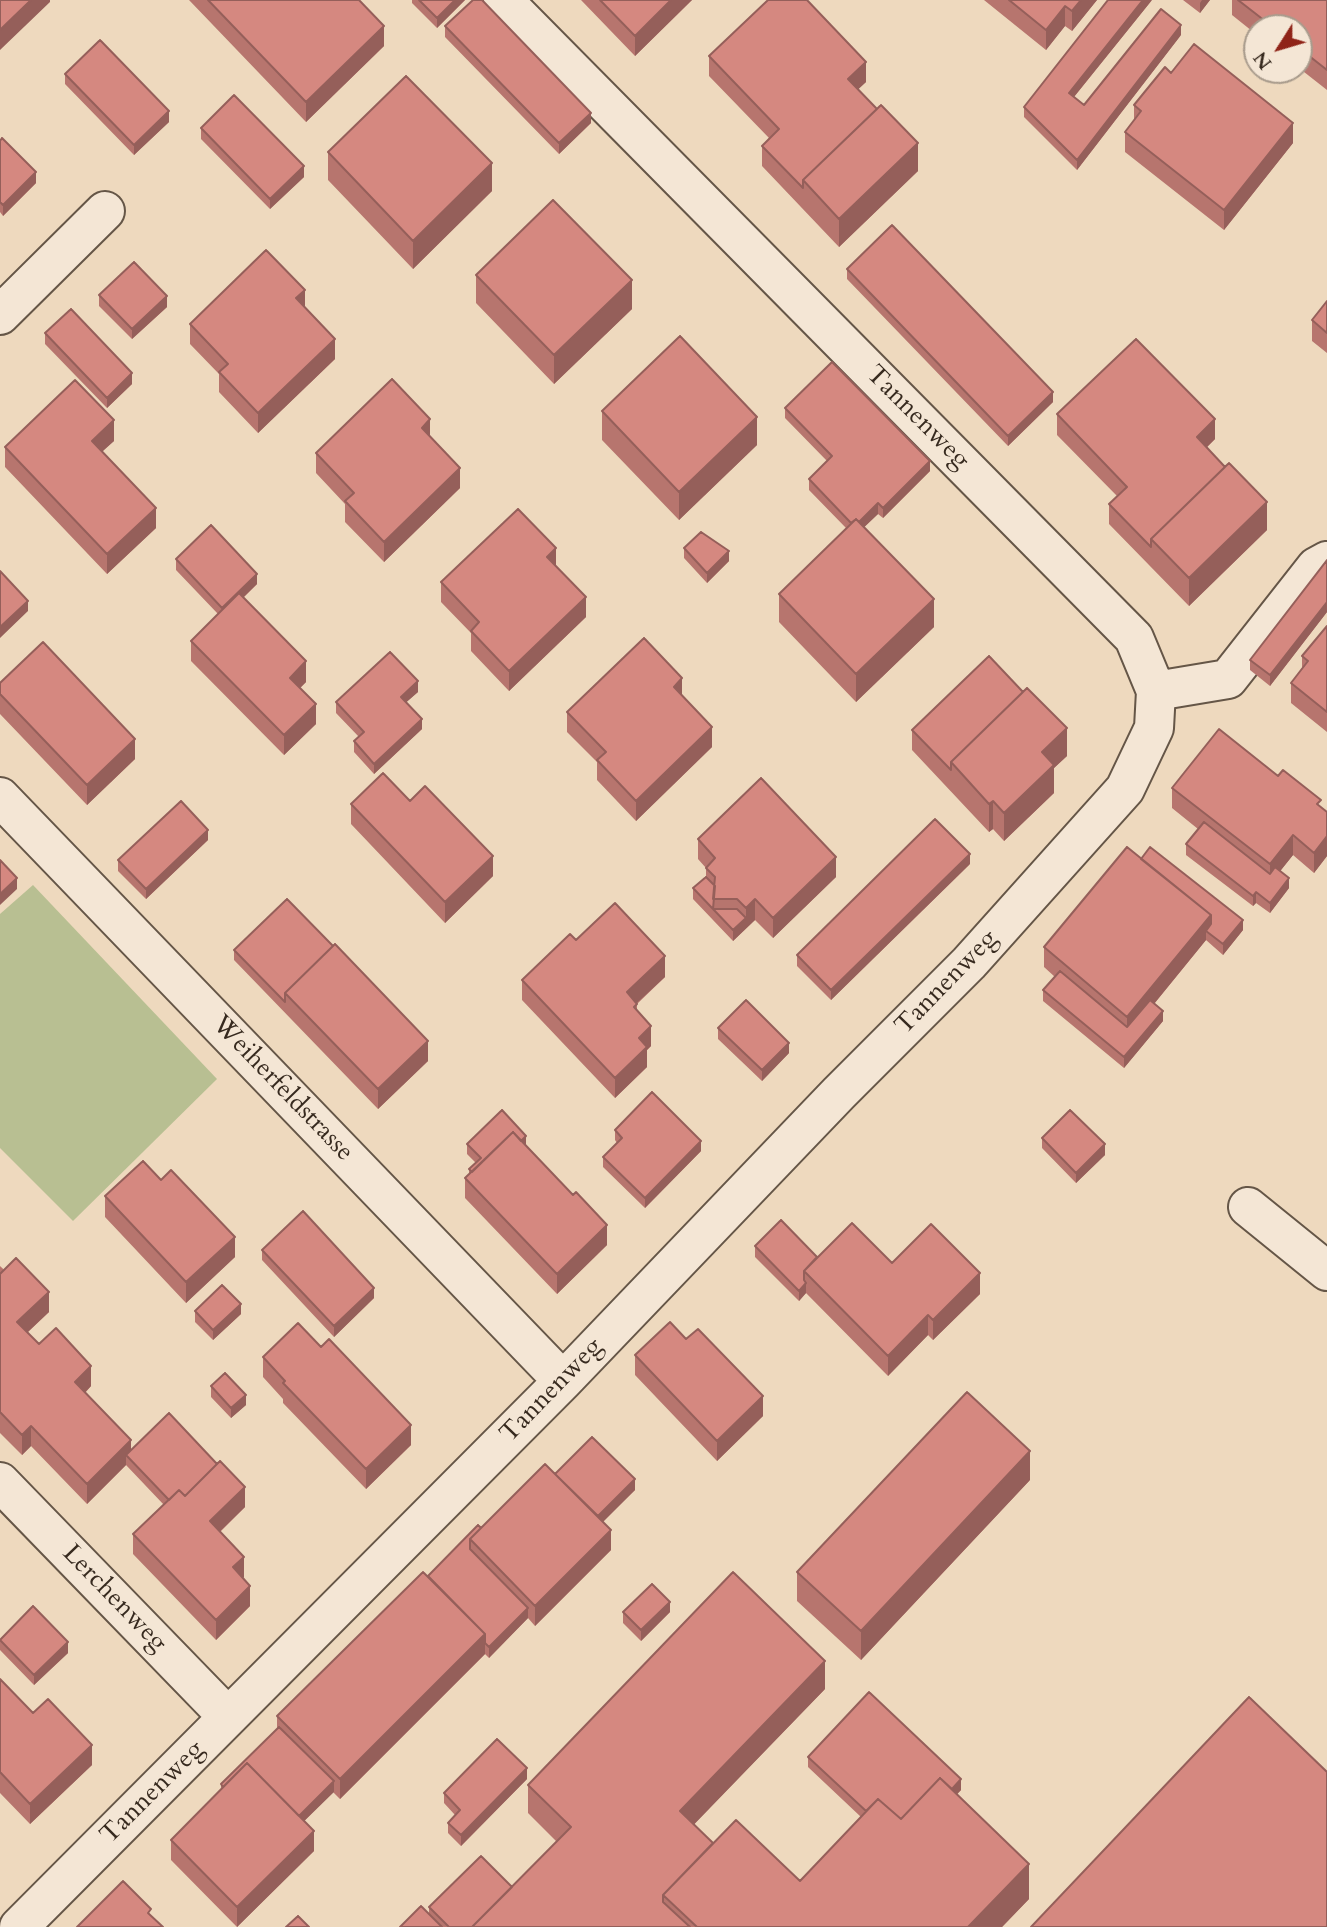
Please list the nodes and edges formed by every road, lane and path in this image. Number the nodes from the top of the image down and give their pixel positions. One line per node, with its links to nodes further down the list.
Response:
1 (503, 0): 5 (street, Tannenweg)
2 (105, 211): 3 (street)
3 (0, 315)
4 (1327, 561): 5 (street)
5 (1156, 691): 9 (street, Tannenweg)
6 (0, 797): 9 (street, Weiherfeldstrasse)
7 (1248, 1207): 8 (street)
8 (1327, 1271)
9 (563, 1381): 11 (street, Tannenweg)
10 (0, 1482): 11 (street, Lerchenweg)
11 (228, 1717): 12 (street, Tannenweg)
12 (19, 1927)

